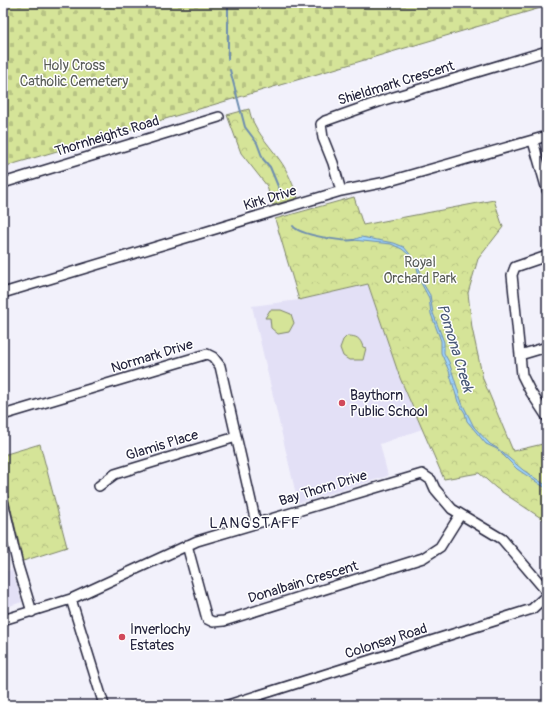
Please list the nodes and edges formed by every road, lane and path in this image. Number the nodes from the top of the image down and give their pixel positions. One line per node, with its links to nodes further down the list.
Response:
1 (547, 51): 7 (street, Shieldmark Crescent)
2 (219, 117): 5 (street, Thornheights Road)
3 (547, 136): 4 (street, Kirk Drive)
4 (533, 141): 6 (street); 7 (street, Kirk Drive)
5 (3, 182)
6 (547, 190)
7 (341, 191): 9 (street, Kirk Drive)
8 (547, 256): 11 (street)
9 (3, 293)
10 (547, 346): 11 (street)
11 (520, 355): 13 (street)
12 (3, 416): 14 (street, Normark Drive)
13 (547, 417)
14 (236, 437): 15 (street, Glamis Place); 18 (street, Normark Drive)
15 (100, 486)
16 (3, 501): 22 (street)
17 (460, 515): 18 (street, Bay Thorn Drive); 19 (street, Donalbain Crescent); 20 (street, Bay Thorn Drive)
18 (256, 523): 19 (street, Bay Thorn Drive)
19 (186, 546): 21 (street, Bay Thorn Drive)
20 (547, 594): 25 (street, Colonsay Road)
21 (71, 599): 22 (street, Bay Thorn Drive); 24 (street)
22 (32, 612): 23 (street, Bay Thorn Drive)
23 (3, 620)
24 (104, 705)
25 (228, 705)

